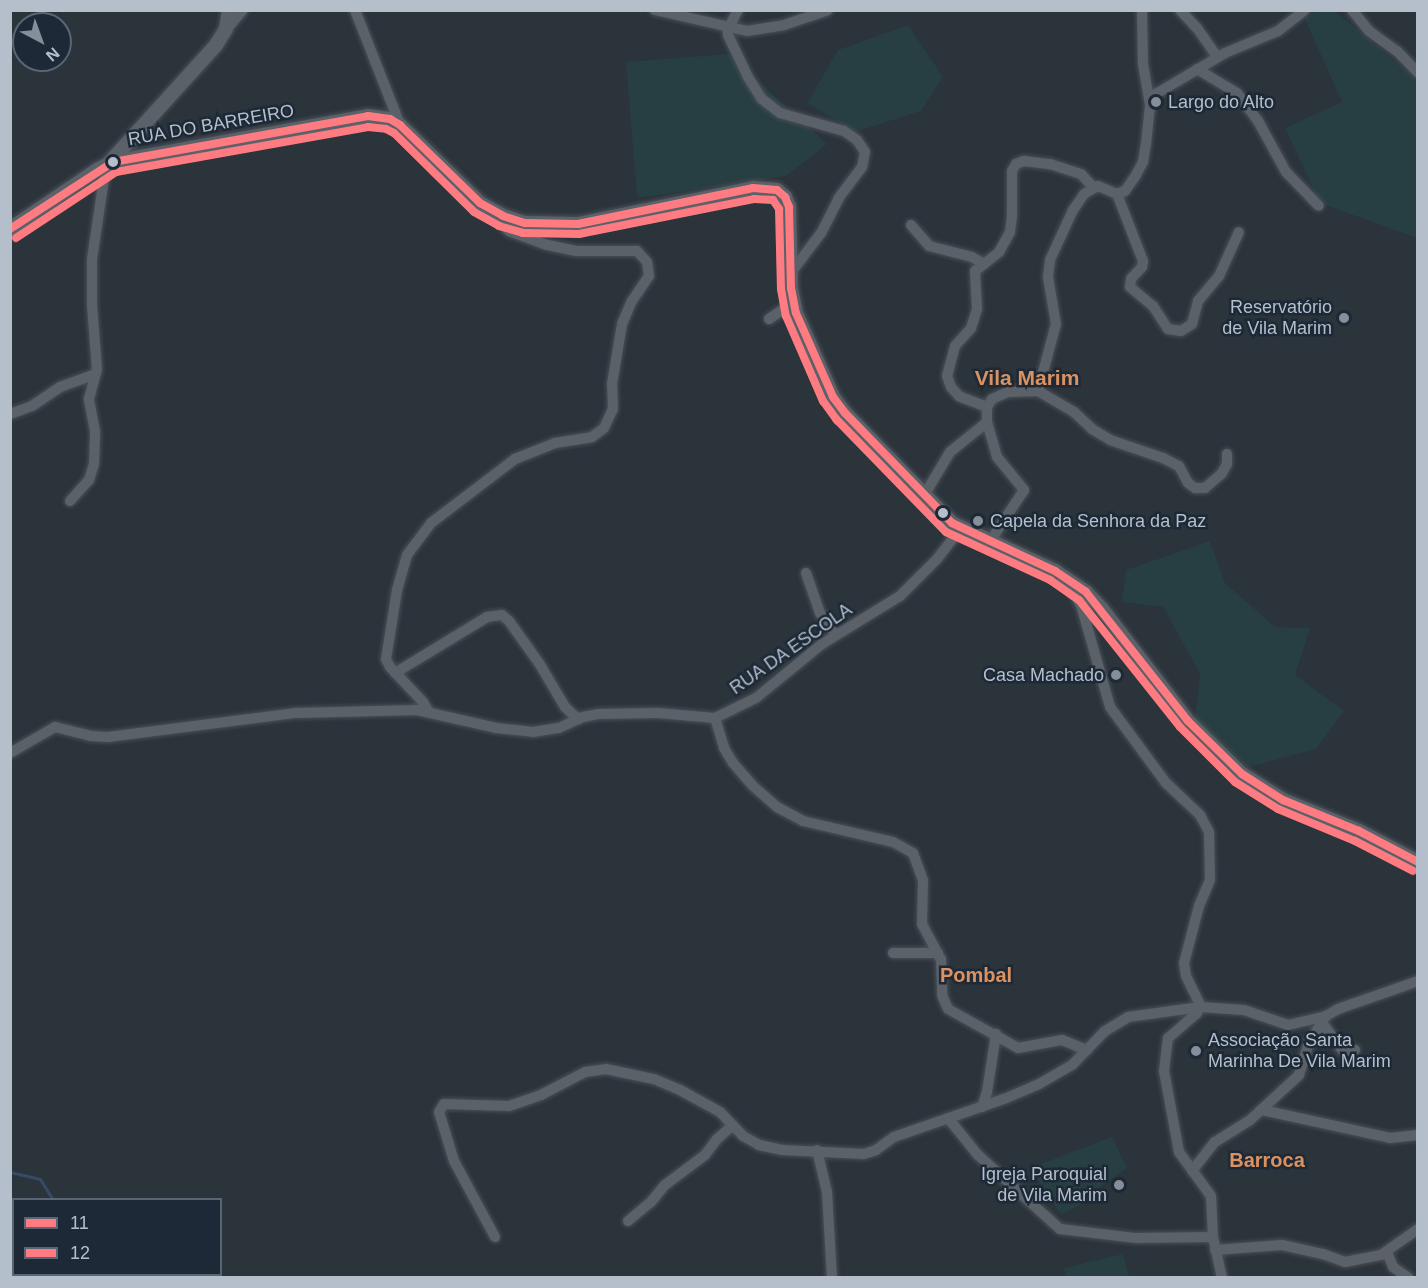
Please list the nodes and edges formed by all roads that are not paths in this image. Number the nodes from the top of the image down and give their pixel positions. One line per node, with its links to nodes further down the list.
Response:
1 (229, 10): 12 (street)
2 (243, 10): 12 (street)
3 (355, 10): 17 (street)
4 (655, 10): 11 (street)
5 (738, 10): 11 (street)
6 (828, 10): 11 (street)
7 (1142, 10): 16 (street)
8 (1180, 10): 13 (street)
9 (1305, 10): 13 (street)
10 (1352, 10): 15 (street)
11 (728, 29): 27 (street)
12 (225, 30): 18 (street)
13 (1217, 57): 14 (street)
14 (1197, 69): 16 (street); 22 (street)
15 (1418, 73)
16 (1149, 98): 20 (street)
17 (400, 125): 18 (street, RUA DO BARREIRO); 21 (street)
18 (106, 165): 24 (street, RUA DO BARREIRO); 30 (street)
19 (1093, 188): 20 (street); 26 (street); 31 (street)
20 (1117, 194): 25 (street)
21 (483, 205): 27 (street); 43 (street)
22 (1319, 206)
23 (911, 225): 26 (street)
24 (10, 230)
25 (1239, 232)
26 (984, 264): 32 (street)
27 (790, 274): 28 (street)
28 (794, 302): 29 (street); 36 (street)
29 (770, 319)
30 (96, 374): 33 (street); 37 (street)
31 (1038, 391): 32 (street); 35 (street)
32 (987, 408): 34 (street)
33 (10, 414)
34 (987, 422): 36 (street); 39 (street)
35 (1227, 454)
36 (925, 494): 38 (street)
37 (70, 501)
38 (961, 528): 39 (street); 42 (street, RUA DA ESCOLA)
39 (991, 540): 41 (street)
40 (806, 573): 42 (street)
41 (1064, 576): 48 (street); 52 (street)
42 (836, 635): 45 (street, RUA DA ESCOLA)
43 (395, 673): 44 (street); 46 (street)
44 (428, 711): 46 (street); 47 (street)
45 (715, 718): 46 (street); 50 (street)
46 (578, 719)
47 (10, 753)
48 (1418, 862)
49 (893, 953): 50 (street)
50 (938, 953): 54 (street)
51 (1418, 981): 53 (street)
52 (1200, 1007): 53 (street); 55 (street); 63 (street)
53 (1323, 1019): 56 (street); 58 (street)
54 (996, 1034): 55 (street); 57 (street)
55 (1087, 1050): 57 (street)
56 (1354, 1050)
57 (982, 1107): 59 (street)
58 (1262, 1110): 61 (street); 63 (street)
59 (948, 1118): 62 (street); 67 (street)
60 (733, 1125): 62 (street); 64 (street); 66 (street)
61 (1418, 1135)
62 (817, 1150): 70 (street)
63 (1192, 1171): 67 (street)
64 (628, 1221)
65 (1416, 1233): 69 (street)
66 (495, 1237)
67 (1213, 1237): 68 (street)
68 (1215, 1250): 69 (street); 71 (street)
69 (1387, 1252): 72 (street)
70 (832, 1278)
71 (1222, 1278)
72 (1409, 1278)

